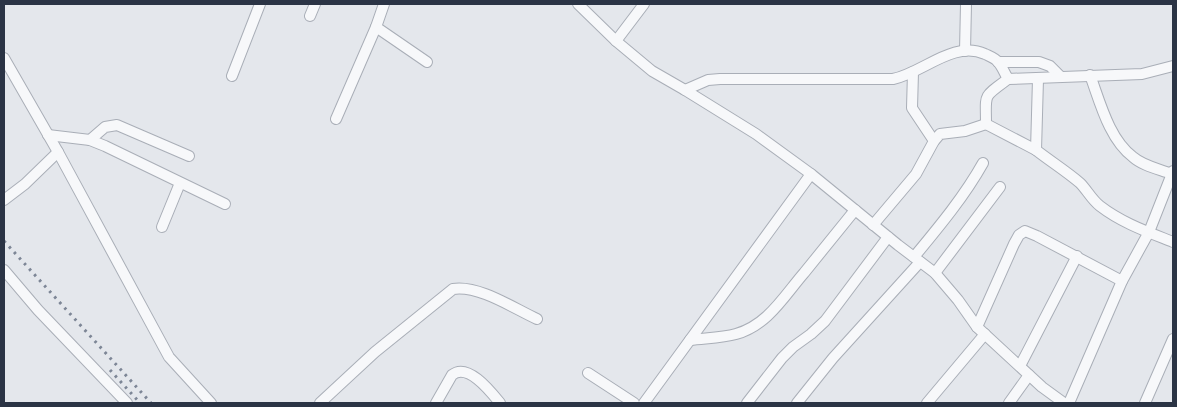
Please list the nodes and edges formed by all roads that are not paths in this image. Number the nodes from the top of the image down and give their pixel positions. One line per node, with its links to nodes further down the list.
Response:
1 (260, 4): 18 (street)
2 (315, 4): 7 (street)
3 (384, 4): 8 (street)
4 (578, 4): 9 (street)
5 (644, 4): 9 (street)
6 (966, 4): 10 (street)
7 (310, 16)
8 (376, 27): 12 (street); 23 (street)
9 (616, 41): 22 (street)
10 (965, 51): 13 (street); 16 (street)
11 (4, 58): 15 (street)
12 (427, 62)
13 (998, 62): 19 (street); 20 (street)
14 (1173, 66): 17 (street)
15 (7, 71): 25 (street)
16 (913, 72): 22 (street); 27 (street)
17 (1090, 75): 19 (street); 32 (street)
18 (232, 76)
19 (1060, 76): 21 (street)
20 (1008, 79): 21 (street); 24 (street)
21 (1038, 79): 28 (street)
22 (686, 90): 33 (street)
23 (336, 119)
24 (986, 124): 27 (street); 28 (street)
25 (48, 135): 26 (street); 29 (street)
26 (90, 140): 30 (street); 34 (street)
27 (934, 141): 39 (street)
28 (1036, 150): 41 (street)
29 (58, 152): 36 (street); 58 (street)
30 (189, 156)
31 (982, 163): 45 (street)
32 (1173, 173): 41 (street)
33 (811, 174): 38 (street); 52 (street)
34 (180, 183): 37 (street); 40 (street)
35 (1000, 187): 47 (street)
36 (4, 200)
37 (225, 204)
38 (855, 210): 39 (street); 52 (street)
39 (873, 225): 42 (street)
40 (162, 227)
41 (1149, 232): 43 (street); 48 (street)
42 (888, 237): 45 (street); 64 (street)
43 (1173, 242)
44 (1076, 256): 48 (street); 50 (street); 54 (street)
45 (917, 260): 47 (street); 65 (street)
46 (4, 270): 57 (street)
47 (935, 272): 50 (street)
48 (1122, 281): 69 (street)
49 (537, 319): 59 (street)
50 (981, 330): 54 (street); 66 (street)
51 (1173, 339): 53 (street)
52 (690, 340): 63 (street)
53 (1171, 351): 70 (street)
54 (1020, 366): 56 (street)
55 (588, 374): 62 (street)
56 (1029, 374): 67 (street); 68 (street)
57 (127, 403)
58 (211, 403)
59 (320, 403)
60 (436, 403): 61 (street)
61 (500, 403)
62 (634, 403)
63 (644, 403)
64 (747, 403)
65 (797, 403)
66 (927, 403)
67 (1009, 403)
68 (1064, 403)
69 (1069, 403)
70 (1146, 403)

